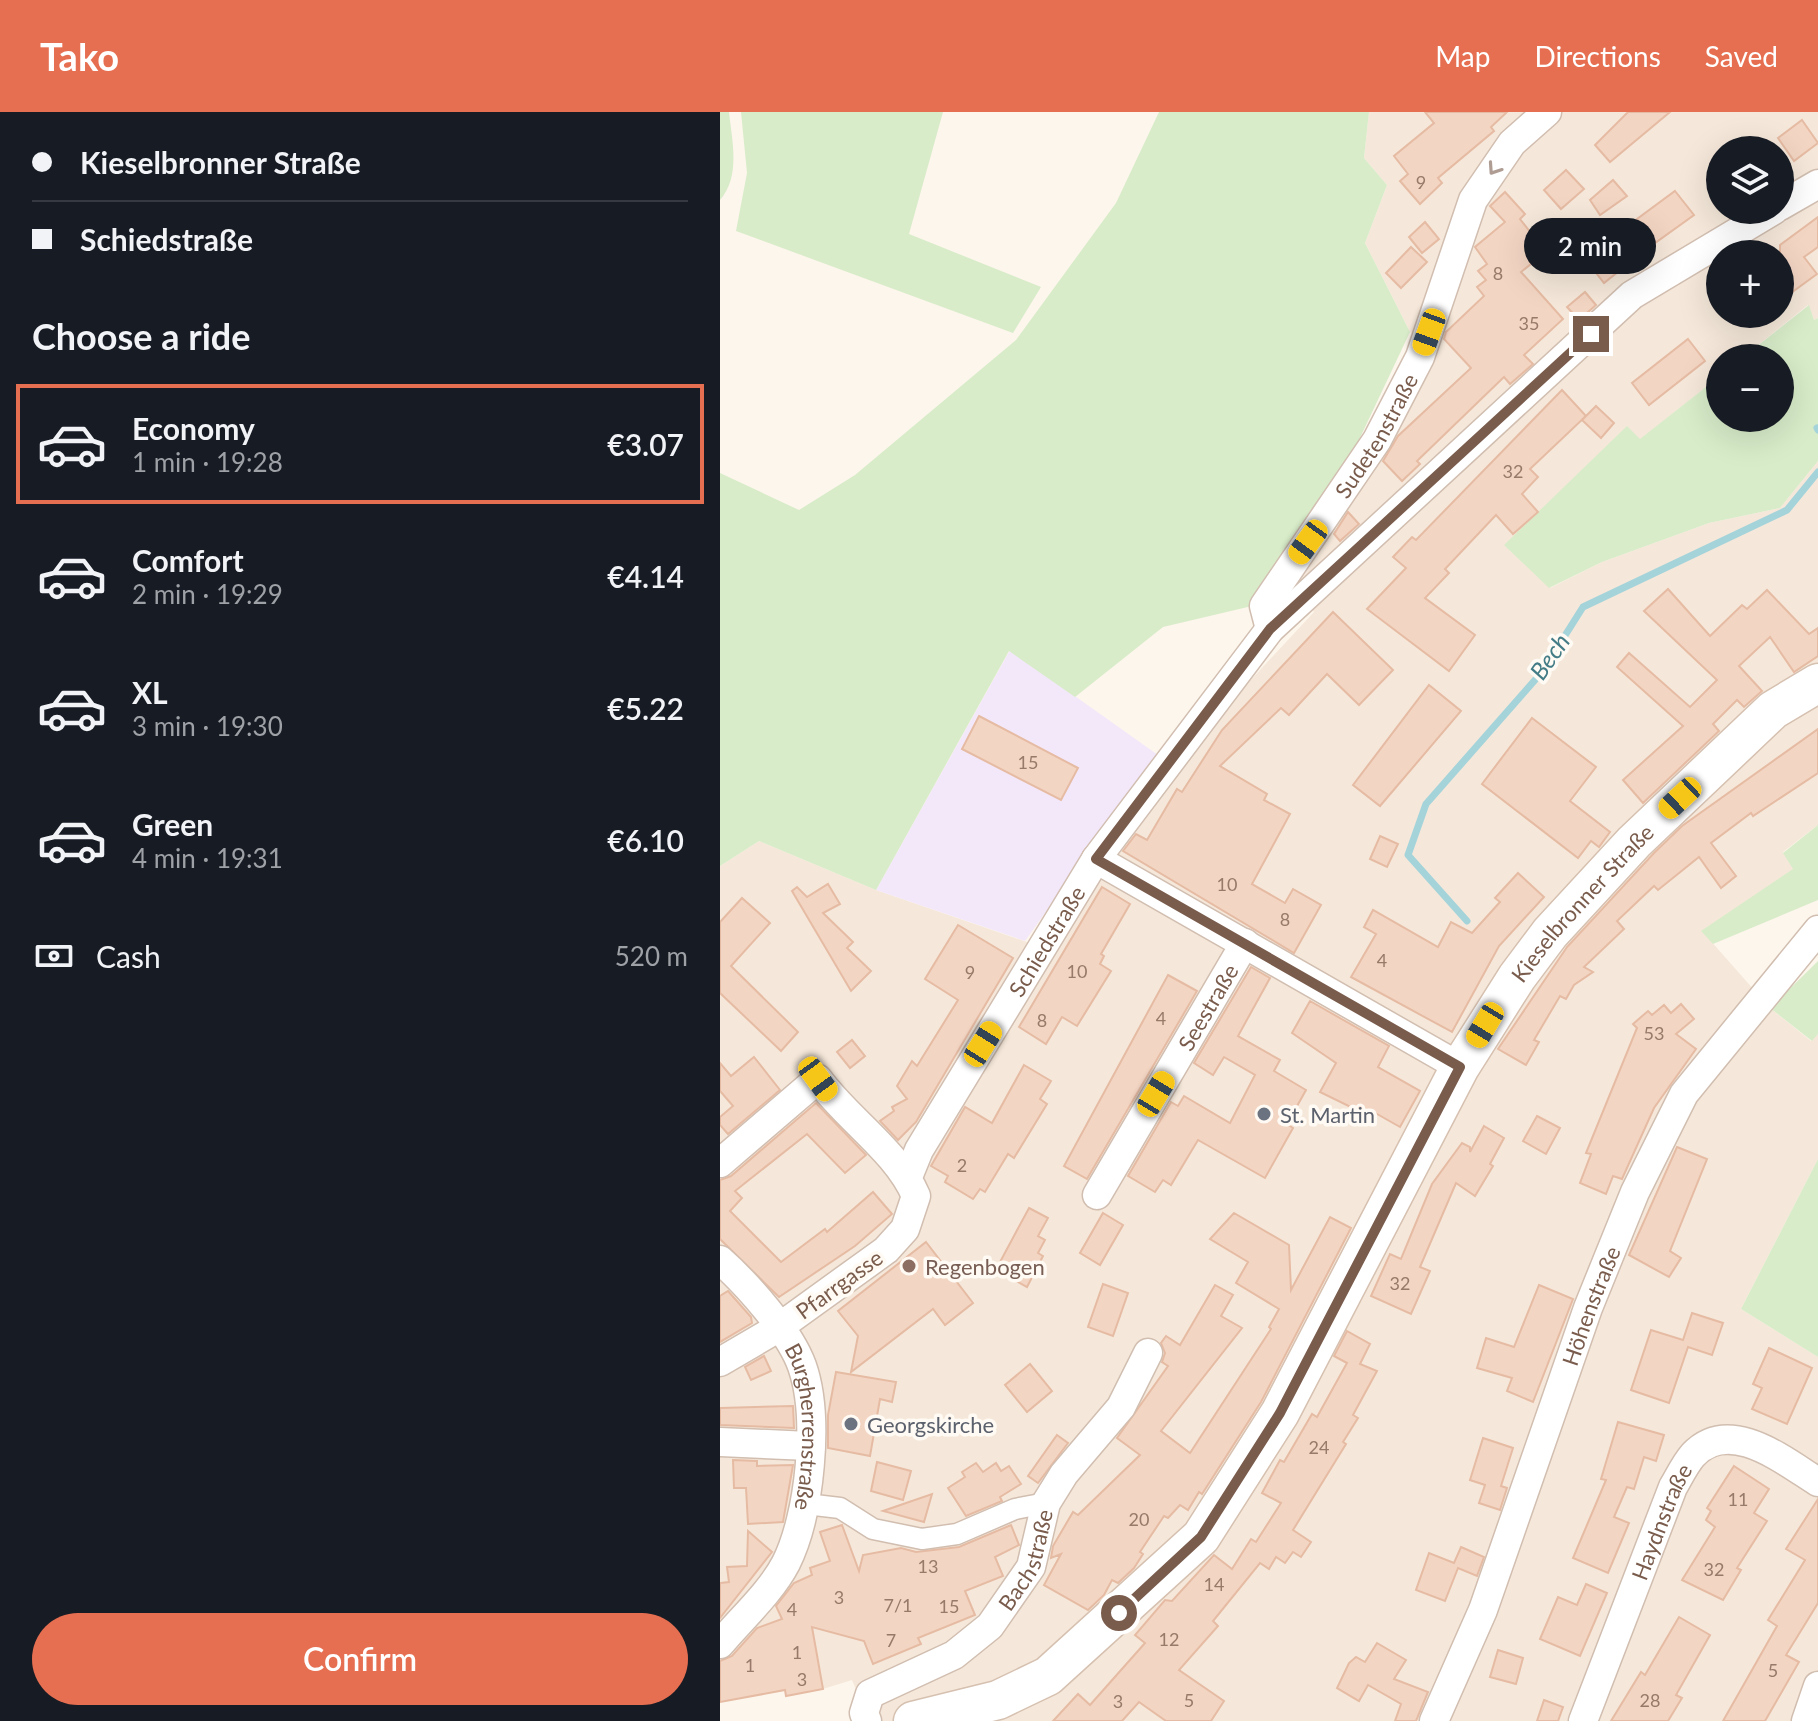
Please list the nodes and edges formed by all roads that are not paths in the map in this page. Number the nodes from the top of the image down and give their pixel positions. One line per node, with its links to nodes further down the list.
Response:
1 (1547, 112): 5 (street, Sudetenstraße, one-way to 5)
2 (1818, 184): 3 (street)
3 (1794, 198)
4 (1751, 224): 5 (street, Schiedstraße)
5 (1267, 618): 7 (street, Schiedstraße)
6 (1818, 683): 10 (main road, Kieselbronner Straße)
7 (1096, 859): 9 (street); 12 (street, Schiedstraße)
8 (1818, 930): 28 (street, Höhenstraße)
9 (1245, 943): 10 (street); 13 (street, Seestraße)
10 (1460, 1067): 25 (main road, Kieselbronner Straße)
11 (720, 1163): 12 (street)
12 (908, 1177): 15 (street, Pfarrgasse)
13 (1097, 1195)
14 (720, 1260): 15 (street, Burgherrenstraße)
15 (778, 1328): 17 (street, Pfarrgasse); 19 (street, Burgherrenstraße)
16 (1148, 1353): 21 (street, Bachstraße)
17 (720, 1362)
18 (720, 1442): 19 (street)
19 (809, 1446): 22 (street, Burgherrenstraße)
20 (1818, 1482): 29 (street, Haydnstraße)
21 (1046, 1503): 22 (street); 26 (street, Bachstraße)
22 (806, 1504): 23 (street, Burgherrenstraße)
23 (720, 1644)
24 (1818, 1686): 30 (street)
25 (1001, 1710): 27 (main road, Kieselbronner Straße)
26 (867, 1721)
27 (913, 1721)
28 (1434, 1721)
29 (1583, 1721)
30 (1806, 1721)

